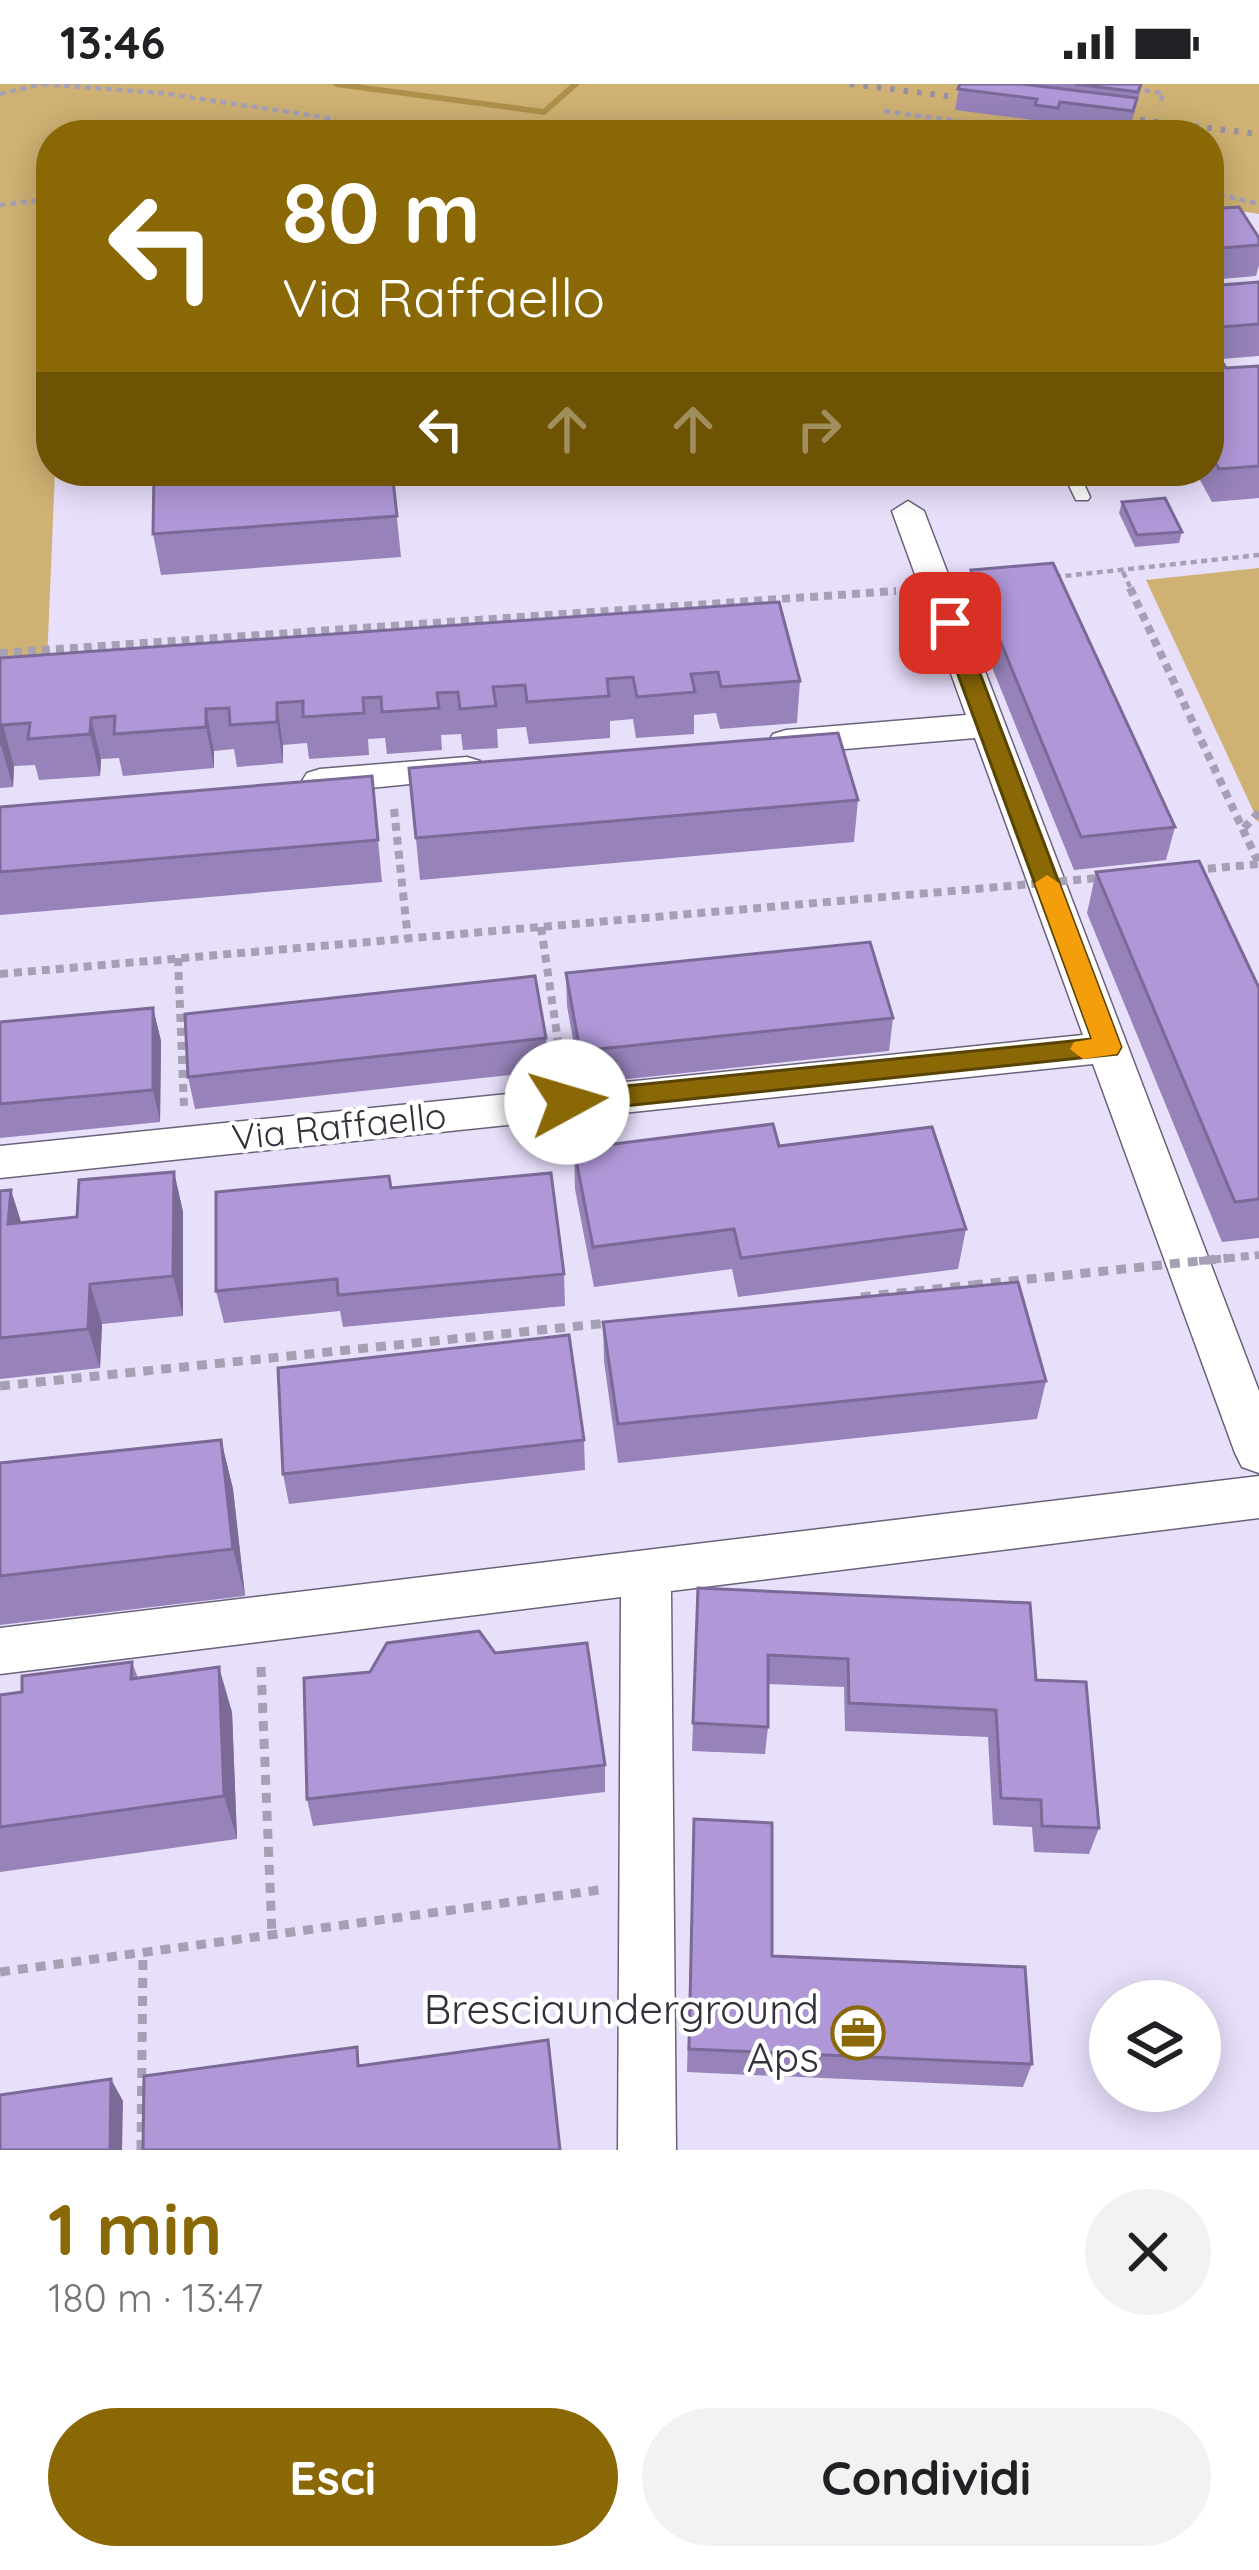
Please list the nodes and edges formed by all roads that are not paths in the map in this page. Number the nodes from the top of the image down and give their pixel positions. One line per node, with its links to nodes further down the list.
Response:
1 (1077, 486): 2 (lane)
2 (1082, 497)
3 (908, 511): 4 (street)
4 (988, 725): 5 (street); 8 (street)
5 (749, 745)
6 (510, 765): 7 (street)
7 (276, 785)
8 (1108, 1047): 9 (street, Via Raffaello); 10 (street)
9 (0, 1162)
10 (1259, 1453)
11 (1259, 1497): 12 (street)
12 (646, 1573): 13 (street); 14 (street)
13 (0, 1652)
14 (647, 2150)

